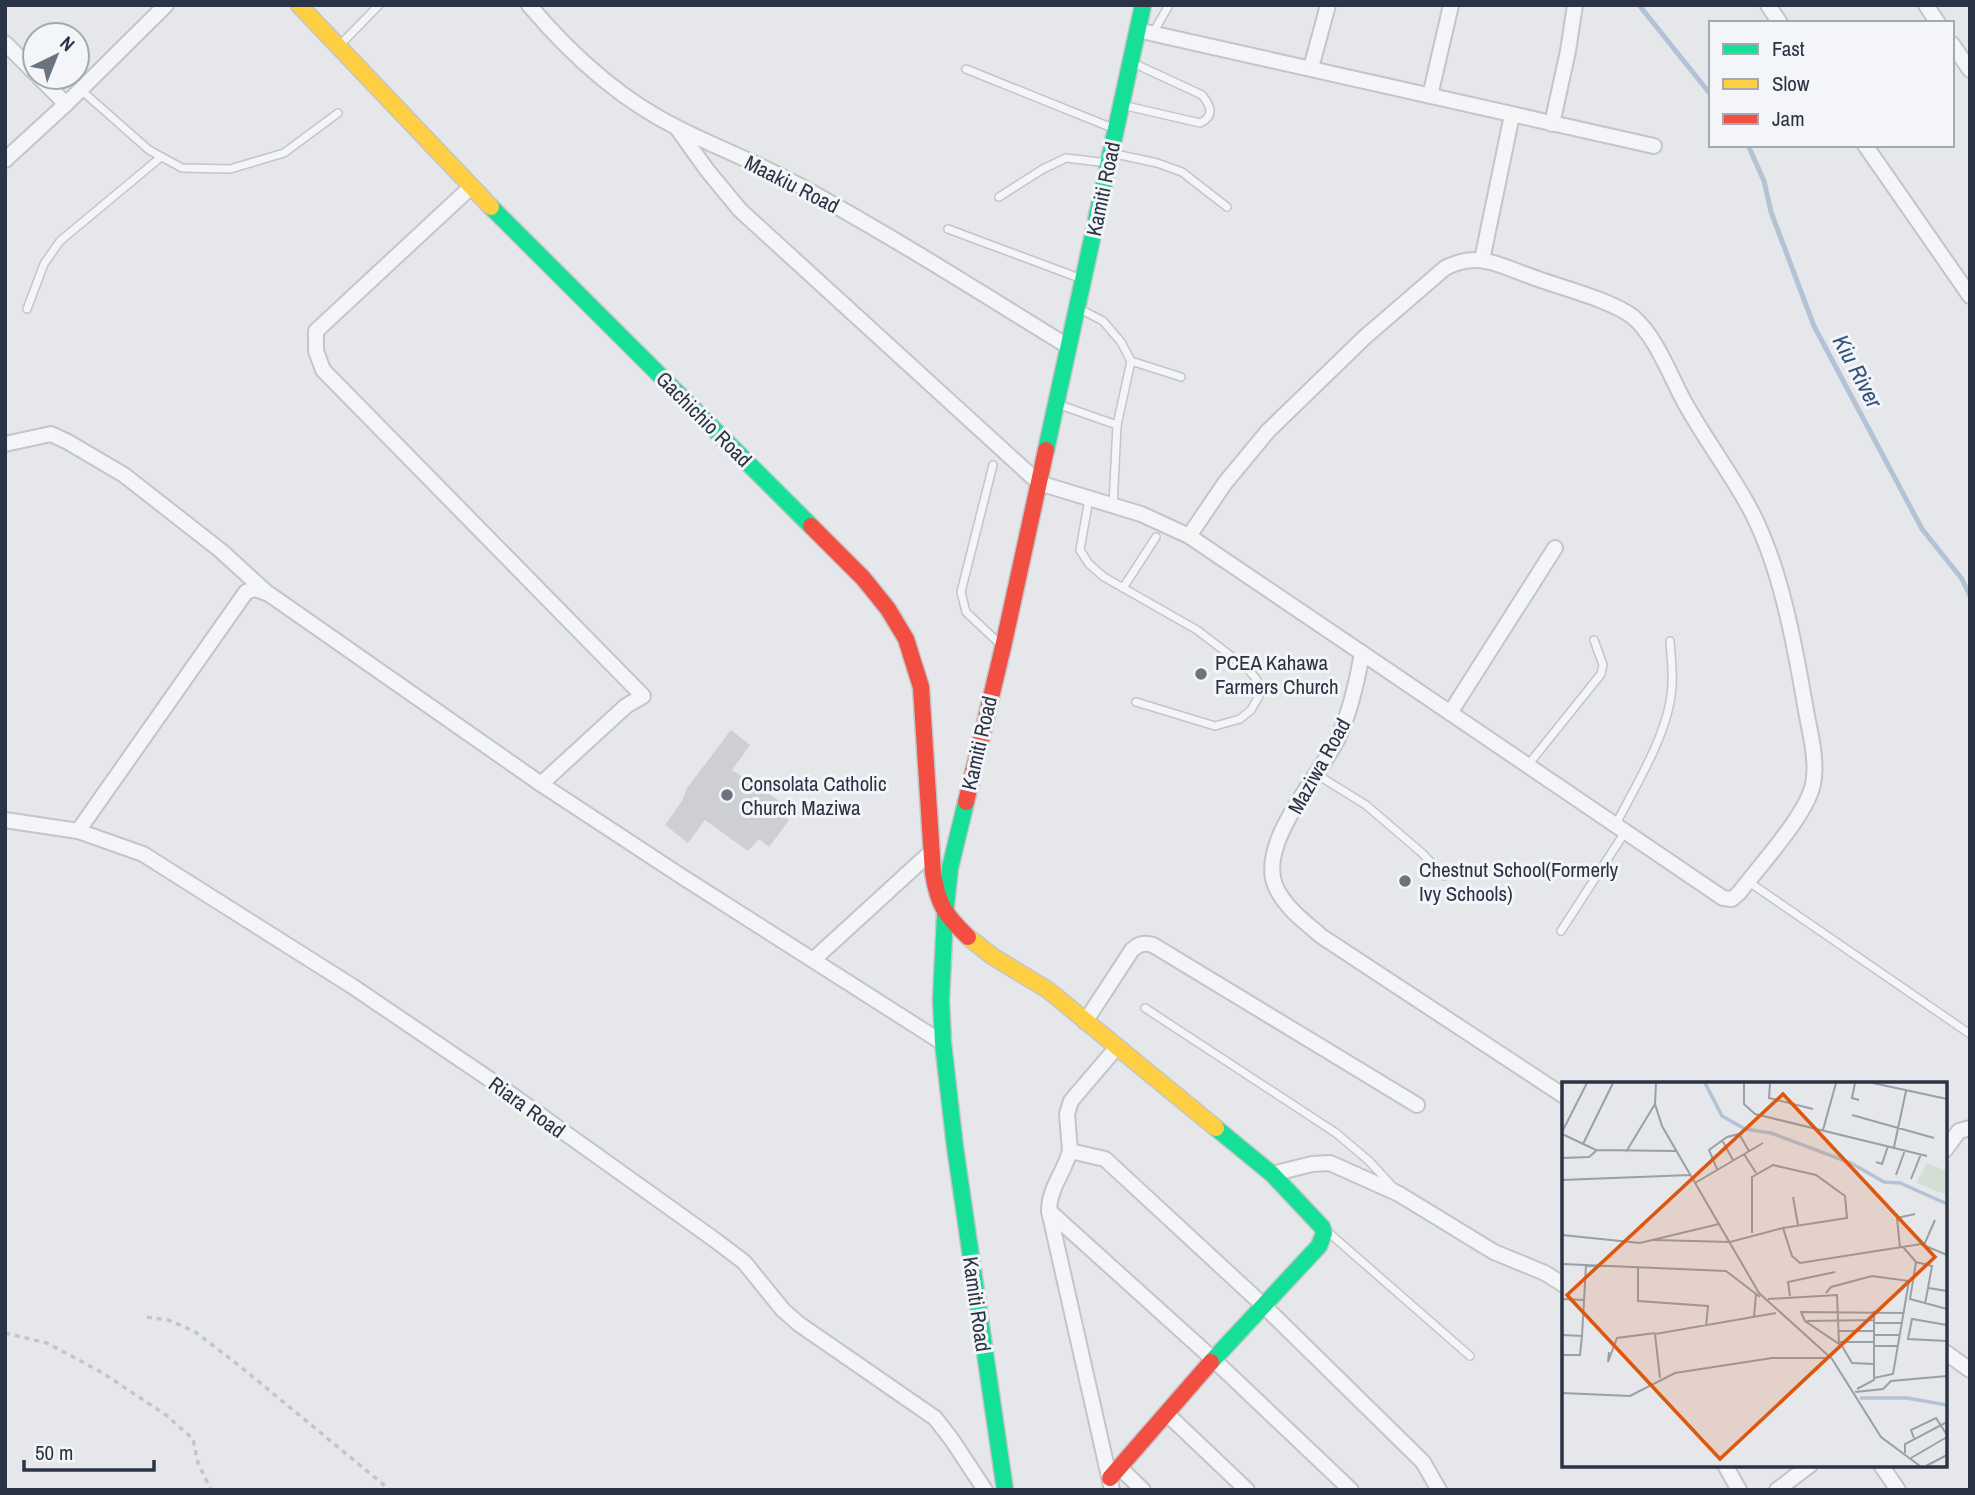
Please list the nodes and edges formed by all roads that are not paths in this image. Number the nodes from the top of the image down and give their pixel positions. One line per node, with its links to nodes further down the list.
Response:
1 (166, 5): 23 (street)
2 (299, 5): 16 (street, Gachichio Road)
3 (379, 5): 16 (lane)
4 (529, 5): 33 (street, Maakiu Road)
5 (1143, 5): 14 (street, Kamiti Road)
6 (1169, 5): 14 (lane)
7 (1328, 5): 20 (street)
8 (1451, 5): 27 (street)
9 (1575, 5): 32 (street)
10 (1768, 5): 12 (street)
11 (1926, 5): 13 (street)
12 (1779, 21)
13 (1937, 21)
14 (1145, 31): 19 (street, Kamiti Road); 20 (street)
15 (5, 43): 18 (street)
16 (338, 47): 40 (street, Gachichio Road)
17 (1954, 47): 22 (street)
18 (21, 59)
19 (1130, 61): 29 (street, Kamiti Road); 29 (lane)
20 (1311, 68): 27 (street)
21 (966, 69): 34 (lane)
22 (1970, 70)
23 (91, 80)
24 (53, 91): 28 (street)
25 (80, 91): 28 (street)
26 (82, 91): 37 (lane)
27 (1430, 96): 31 (street)
28 (66, 104): 39 (street)
29 (1121, 104): 34 (street, Kamiti Road)
30 (338, 113): 37 (lane)
31 (1513, 115): 32 (street); 44 (street)
32 (1552, 124): 35 (street)
33 (677, 128): 49 (street, Maakiu Road); 56 (street)
34 (1116, 129): 38 (street, Kamiti Road)
35 (1654, 146)
36 (1866, 147): 46 (street)
37 (161, 157): 48 (lane)
38 (1110, 158): 41 (lane); 42 (lane); 45 (street, Kamiti Road)
39 (5, 160)
40 (471, 187): 72 (street); 76 (street, Gachichio Road)
41 (999, 197)
42 (1227, 207)
43 (948, 229): 45 (lane)
44 (1482, 260): 59 (street); 78 (street)
45 (1083, 280): 47 (street, Kamiti Road)
46 (1970, 296)
47 (1077, 307): 49 (street, Kamiti Road); 50 (lane)
48 (27, 309)
49 (1069, 347): 52 (street, Kamiti Road)
50 (1131, 362): 51 (lane); 53 (lane)
51 (1181, 377)
52 (1056, 404): 53 (lane); 56 (street, Kamiti Road)
53 (1116, 425): 58 (lane)
54 (5, 444): 63 (street)
55 (993, 465): 66 (lane)
56 (1039, 483): 57 (street); 66 (street, Kamiti Road)
57 (1089, 498): 58 (street); 62 (lane)
58 (1113, 505): 59 (street)
59 (1189, 536): 67 (street)
60 (1156, 537): 62 (lane)
61 (1555, 548): 69 (street)
62 (1123, 588): 68 (lane)
63 (269, 594): 72 (street); 75 (street)
64 (1594, 640): 70 (lane)
65 (1670, 641): 74 (lane)
66 (1003, 646): 79 (street, Kamiti Road)
67 (1362, 653): 69 (street); 71 (street, Maziwa Road)
68 (1136, 702)
69 (1450, 713): 70 (street)
70 (1528, 765): 74 (street)
71 (1316, 774): 77 (lane); 87 (street, Maziwa Road)
72 (541, 784): 81 (street)
73 (5, 820): 75 (street, Riara Road)
74 (1621, 828): 78 (street); 80 (lane)
75 (78, 831): 108 (street, Riara Road)
76 (931, 852): 79 (street, Gachichio Road); 81 (street)
77 (1444, 876)
78 (1748, 881): 84 (lane)
79 (945, 915): 83 (street); 85 (street, Kamiti Road)
80 (1561, 932)
81 (813, 960): 85 (street)
82 (1145, 1008): 93 (lane)
83 (1086, 1022): 86 (street); 88 (street)
84 (1970, 1034)
85 (943, 1043): 109 (street, Kamiti Road)
86 (1117, 1046): 91 (street); 92 (street)
87 (1562, 1095)
88 (1417, 1105)
89 (1970, 1128): 90 (street)
90 (1947, 1147)
91 (1070, 1151): 94 (street); 97 (street)
92 (1272, 1174): 93 (street); 95 (street)
93 (1399, 1194): 96 (street)
94 (1049, 1211): 100 (street); 106 (street)
95 (1322, 1227): 97 (street); 99 (lane)
96 (1562, 1284)
97 (1264, 1306): 100 (street); 107 (street)
98 (1947, 1353): 101 (street)
99 (1470, 1356)
100 (1213, 1359): 102 (street); 112 (street)
101 (1970, 1370)
102 (1166, 1413): 106 (street); 111 (street)
103 (1725, 1467): 113 (street)
104 (1807, 1467): 114 (street)
105 (1882, 1467): 115 (street)
106 (1114, 1478): 110 (street)
107 (1431, 1486)
108 (985, 1490)
109 (1005, 1490)
110 (1143, 1490)
111 (1247, 1490)
112 (1351, 1490)
113 (1739, 1490)
114 (1777, 1490)
115 (1898, 1490)

